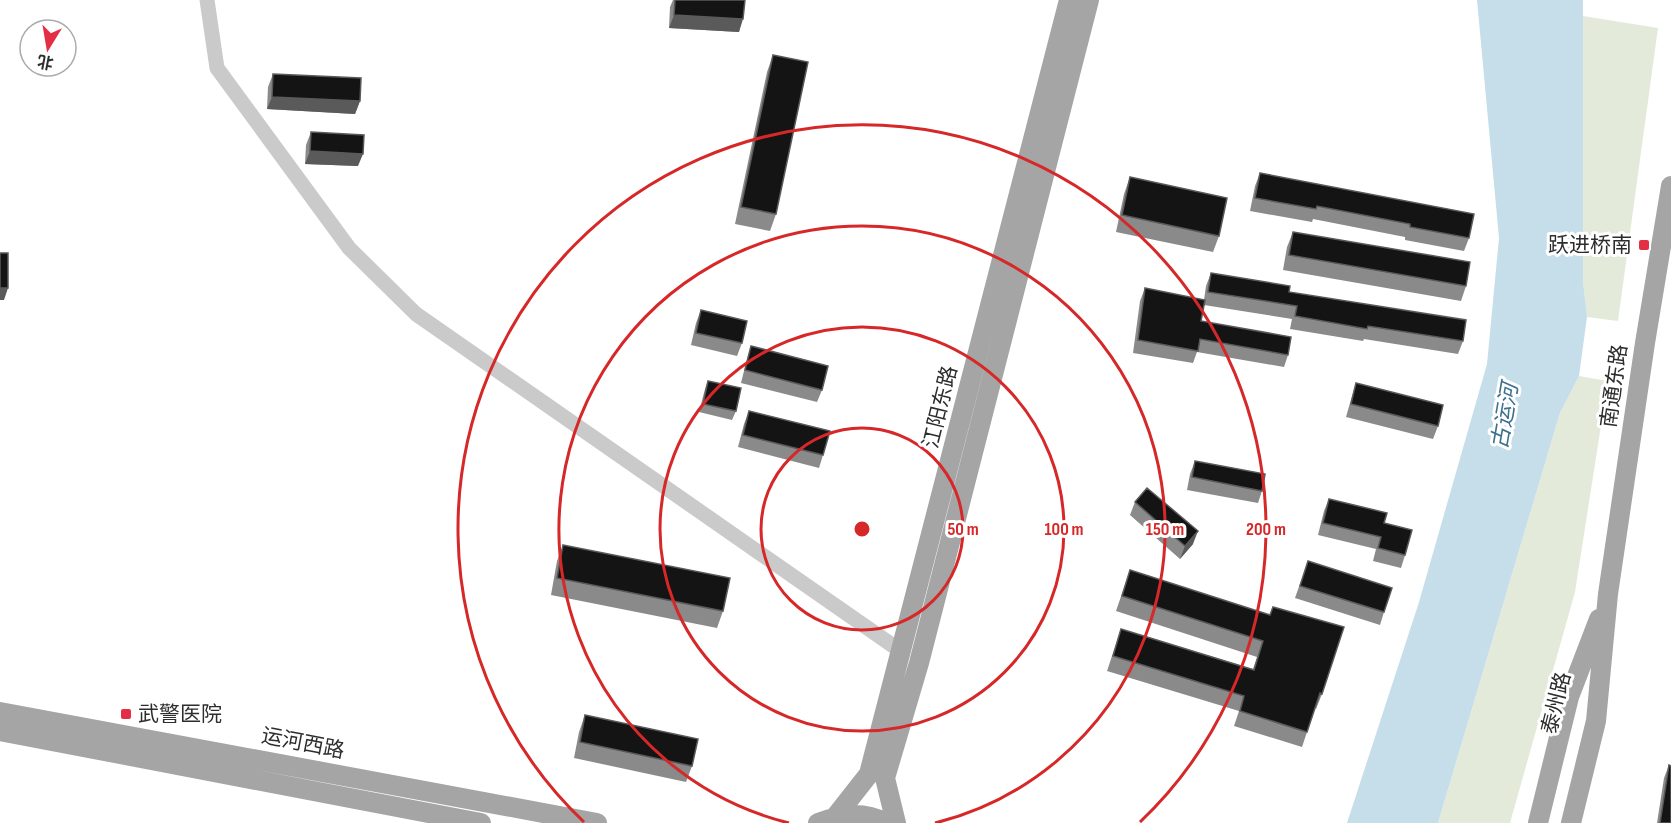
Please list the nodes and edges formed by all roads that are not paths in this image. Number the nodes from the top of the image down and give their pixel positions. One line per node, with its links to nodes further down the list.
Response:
1 (207, 0): 6 (street)
2 (1069, 0): 6 (main road, 江阳东路)
3 (1089, 0): 13 (main road, 江阳东路)
4 (1671, 186): 5 (main road, 南通东路)
5 (1608, 594): 14 (main road, 南通东路); 15 (main road, 泰州路); 16 (main road, 南通东路)
6 (902, 652): 9 (main road, 江阳东路)
7 (0, 712): 11 (main road, 运河西路)
8 (0, 731): 10 (main road, 运河西路)
9 (827, 819): 12 (main road)
10 (481, 823)
11 (597, 823)
12 (886, 823)
13 (896, 823)
14 (1538, 823)
15 (1551, 823)
16 (1571, 823)

